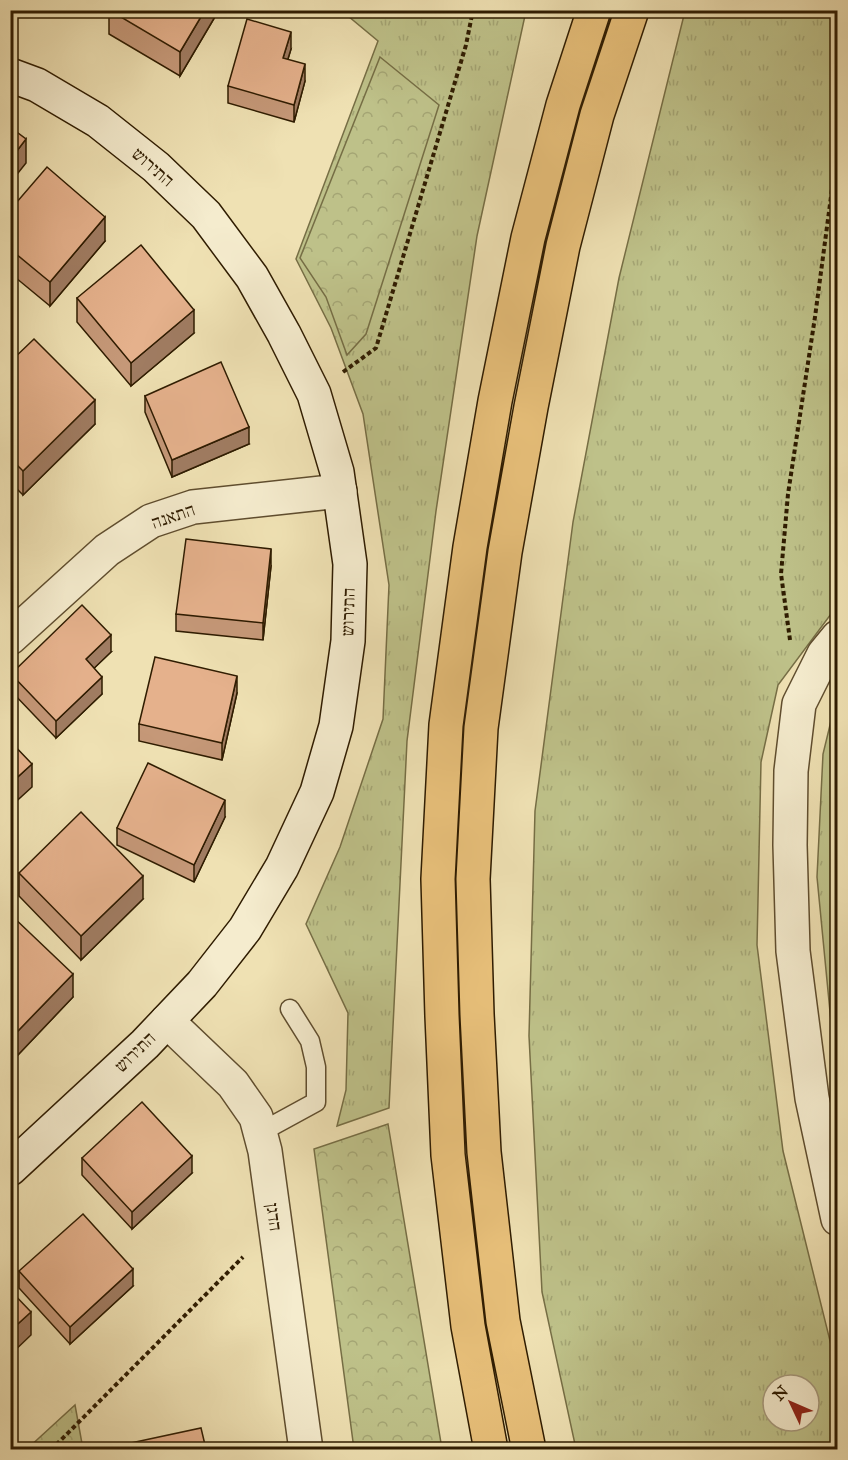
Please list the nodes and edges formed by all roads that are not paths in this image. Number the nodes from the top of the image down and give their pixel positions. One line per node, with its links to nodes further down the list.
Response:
1 (594, 10): 13 (main road)
2 (632, 10): 14 (main road)
3 (10, 75): 4 (street, התירוש)
4 (340, 491): 6 (street, התאנה); 8 (street, התירוש)
5 (837, 637): 11 (street)
6 (10, 638)
7 (290, 1009): 9 (lane)
8 (167, 1021): 9 (street, הדגן); 10 (street, התירוש)
9 (261, 1132): 12 (street, הדגן)
10 (10, 1169)
11 (837, 1220)
12 (306, 1449)
13 (491, 1449)
14 (529, 1449)

